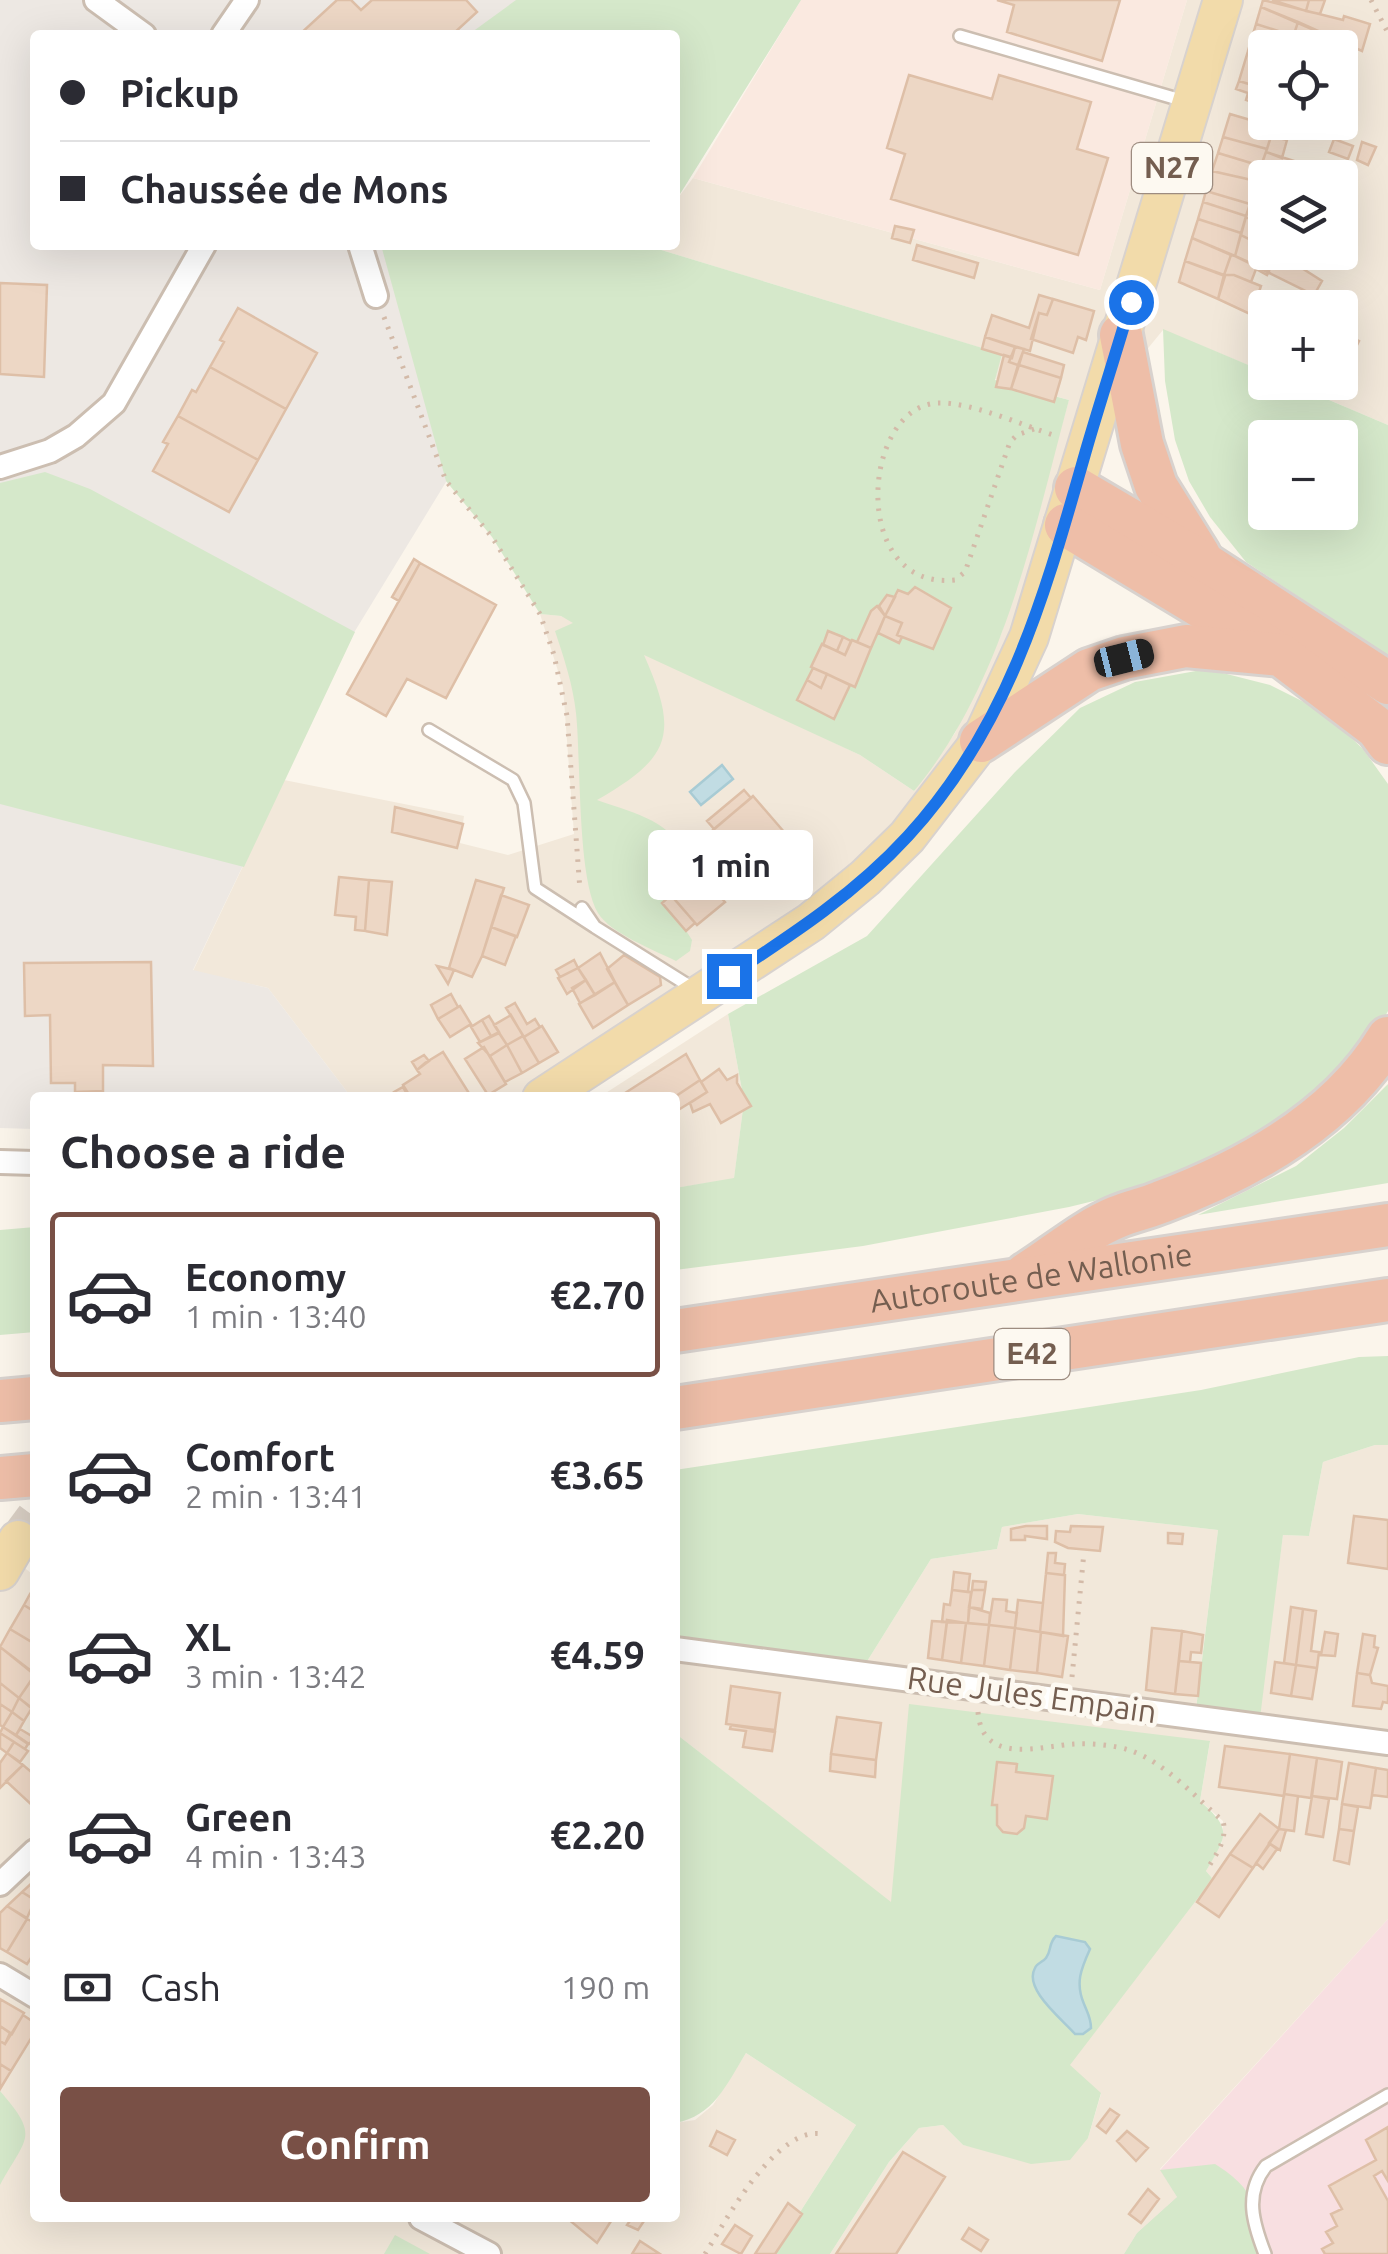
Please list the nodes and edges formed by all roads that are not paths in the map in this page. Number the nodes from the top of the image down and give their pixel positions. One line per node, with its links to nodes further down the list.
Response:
1 (96, 0): 4 (street)
2 (247, 0): 5 (street)
3 (1223, 0): 7 (main road, N27)
4 (137, 30)
5 (226, 30)
6 (960, 36): 7 (lane)
7 (1192, 103): 11 (main road, N27)
8 (201, 250): 12 (street)
9 (362, 250): 10 (street)
10 (376, 296)
11 (1121, 335): 13 (main road, N27); 14 (highway)
12 (0, 467)
13 (1071, 506): 14 (highway); 15 (highway); 18 (main road, N27)
14 (1205, 564): 16 (highway)
15 (1281, 654): 18 (highway); 19 (highway)
16 (1388, 682)
17 (429, 730): 21 (lane)
18 (981, 741): 22 (main road, N27)
19 (1388, 743)
20 (582, 908): 21 (lane)
21 (595, 927): 22 (lane)
22 (702, 994): 24 (main road, N27)
23 (1388, 1038): 28 (highway)
24 (551, 1092)
25 (0, 1162): 26 (street)
26 (30, 1162)
27 (1388, 1225): 28 (highway, Autoroute de Wallonie / E42)
28 (1013, 1282): 30 (highway, Autoroute de Wallonie / E42)
29 (1388, 1300): 33 (highway, E42)
30 (680, 1330)
31 (30, 1398): 32 (highway)
32 (0, 1401)
33 (680, 1407)
34 (30, 1475): 35 (highway)
35 (0, 1478)
36 (680, 1649): 37 (street, Rue Jules Empain)
37 (1388, 1743)
38 (30, 1856): 39 (street)
39 (0, 1884)
40 (0, 1976): 41 (street)
41 (30, 1993)
42 (1388, 2095): 45 (lane)
43 (429, 2222): 44 (street)
44 (489, 2254)
45 (1265, 2254)

